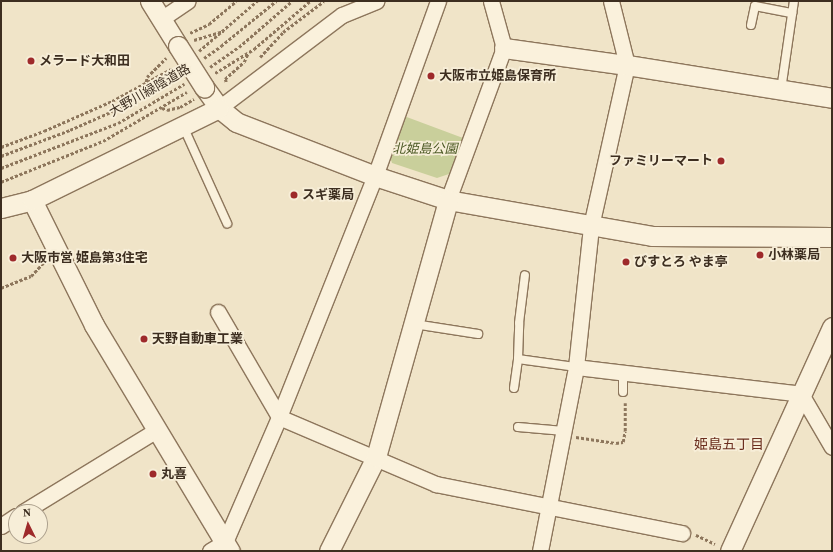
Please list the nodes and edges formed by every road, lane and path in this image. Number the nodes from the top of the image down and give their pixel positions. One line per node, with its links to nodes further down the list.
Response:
1 (150, 1): 15 (street)
2 (188, 1): 15 (street)
3 (236, 1): 19 (path)
4 (257, 1): 17 (path)
5 (276, 1): 23 (path, 大野川緑陰道路)
6 (292, 1): 27 (path, 大野川緑陰道路)
7 (310, 1): 21 (path)
8 (324, 1): 24 (path)
9 (376, 1): 36 (street)
10 (438, 1): 41 (street)
11 (490, 1): 20 (street)
12 (611, 1): 25 (street)
13 (794, 1): 14 (lane)
14 (792, 13): 16 (lane); 33 (lane)
15 (161, 19): 19 (street)
16 (752, 25)
17 (224, 30): 18 (path); 22 (path)
18 (196, 39)
19 (177, 46): 31 (path); 32 (street, bridge)
20 (504, 48): 25 (street); 44 (street)
21 (248, 52): 30 (path); 32 (path)
22 (196, 53)
23 (203, 58)
24 (257, 60)
25 (627, 65): 33 (street); 47 (street)
26 (177, 66): 31 (path)
27 (208, 68)
28 (181, 74): 39 (path, 大野川緑陰道路)
29 (233, 78): 30 (path)
30 (226, 82): 32 (path)
31 (146, 83): 38 (path)
32 (201, 86): 35 (path); 35 (path); 36 (street); 40 (path, 大野川緑陰道路)
33 (781, 90): 34 (street)
34 (832, 98)
35 (161, 108): 42 (path)
36 (219, 108): 37 (street); 41 (street)
37 (184, 126): 43 (street); 46 (lane)
38 (1, 147)
39 (1, 156)
40 (1, 168)
41 (375, 176): 44 (street); 62 (street)
42 (1, 182)
43 (32, 200): 45 (street); 64 (street)
44 (448, 200): 47 (street); 53 (street)
45 (1, 208)
46 (227, 223)
47 (591, 226): 48 (street); 57 (street)
48 (832, 237)
49 (41, 256): 51 (path)
50 (525, 275): 56 (lane)
51 (1, 288)
52 (218, 312): 62 (street)
53 (414, 324): 55 (lane); 67 (street)
54 (832, 328): 61 (street)
55 (478, 334)
56 (518, 358): 57 (lane); 59 (lane)
57 (576, 367): 58 (street); 65 (street)
58 (623, 373): 60 (lane); 61 (street)
59 (514, 388)
60 (623, 392): 65 (path)
61 (801, 394): 66 (street); 74 (street)
62 (280, 416): 67 (street); 71 (street)
63 (518, 427): 65 (lane)
64 (157, 430): 68 (street); 71 (street)
65 (563, 433): 69 (street)
66 (832, 447)
67 (376, 457): 69 (street); 72 (street)
68 (36, 504)
69 (549, 506): 70 (street); 73 (street)
70 (682, 534): 74 (path)
71 (221, 548)
72 (330, 551)
73 (540, 551)
74 (730, 551)

